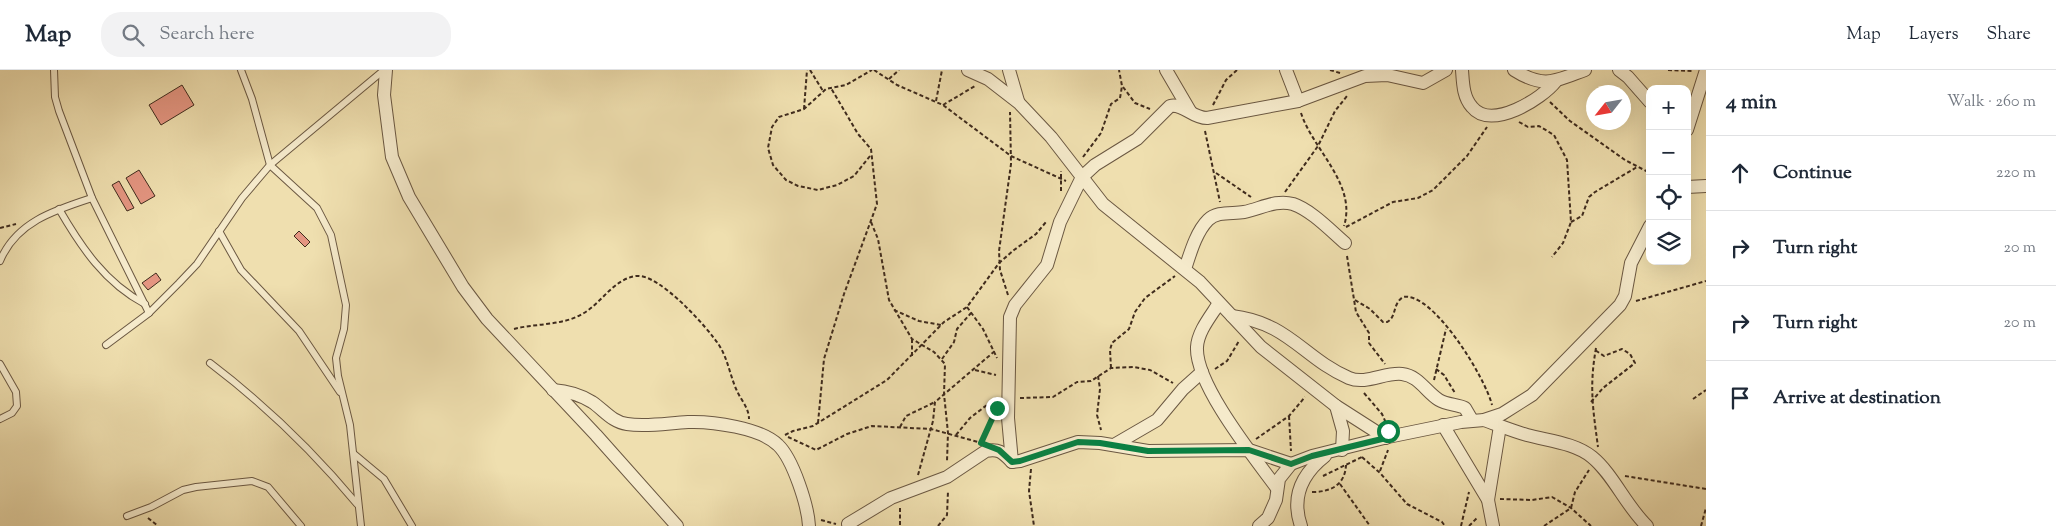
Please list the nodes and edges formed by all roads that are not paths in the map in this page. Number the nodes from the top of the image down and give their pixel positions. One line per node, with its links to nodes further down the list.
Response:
1 (54, 70): 26 (lane)
2 (241, 70): 22 (lane)
3 (385, 70): 22 (lane); 41 (street)
4 (968, 70): 17 (street)
5 (1009, 70): 17 (street)
6 (1166, 70): 15 (street)
7 (1286, 70): 18 (street)
8 (1446, 70): 18 (street)
9 (1462, 70): 14 (street)
10 (1514, 70): 14 (street)
11 (1586, 70): 14 (street)
12 (1625, 72): 16 (street)
13 (1706, 73): 21 (street)
14 (1556, 81)
15 (1173, 82): 19 (street); 20 (street)
16 (1646, 97)
17 (1015, 100): 23 (street)
18 (1298, 101): 20 (street)
19 (1164, 110): 20 (street); 23 (street)
20 (1200, 117)
21 (1691, 118)
22 (270, 165): 28 (lane); 42 (lane)
23 (1079, 179): 32 (street); 52 (street)
24 (1706, 186): 25 (street)
25 (1691, 187)
26 (92, 198): 27 (lane); 34 (lane)
27 (59, 209): 31 (lane); 34 (lane)
28 (219, 231): 35 (lane); 42 (lane)
29 (1646, 234): 45 (street)
30 (1345, 243): 32 (street)
31 (0, 260)
32 (1185, 269): 33 (street)
33 (1219, 303): 36 (street); 40 (street)
34 (145, 304): 35 (lane)
35 (149, 313): 37 (lane)
36 (1232, 316): 43 (street); 45 (street)
37 (106, 345)
38 (210, 363): 56 (lane)
39 (0, 364): 44 (lane)
40 (1202, 372): 48 (street); 49 (street)
41 (553, 390): 58 (street); 63 (street)
42 (342, 395): 51 (lane)
43 (1336, 406): 47 (street); 50 (street)
44 (0, 418)
45 (1487, 421): 46 (street); 55 (street); 67 (street)
46 (1443, 425): 47 (street); 55 (street)
47 (1387, 438): 50 (street)
48 (1114, 445): 49 (street); 52 (street)
49 (1248, 447): 53 (street); 54 (street)
50 (1341, 450): 53 (street); 65 (street)
51 (354, 454): 56 (lane); 62 (lane)
52 (1012, 462): 59 (street)
53 (1290, 464): 54 (street)
54 (1276, 487): 64 (street)
55 (1488, 497): 66 (street)
56 (358, 505): 61 (lane)
57 (127, 516): 60 (lane)
58 (809, 521)
59 (848, 524)
60 (300, 526)
61 (362, 526)
62 (412, 526)
63 (677, 526)
64 (1259, 526)
65 (1302, 526)
66 (1493, 526)
67 (1648, 526)

